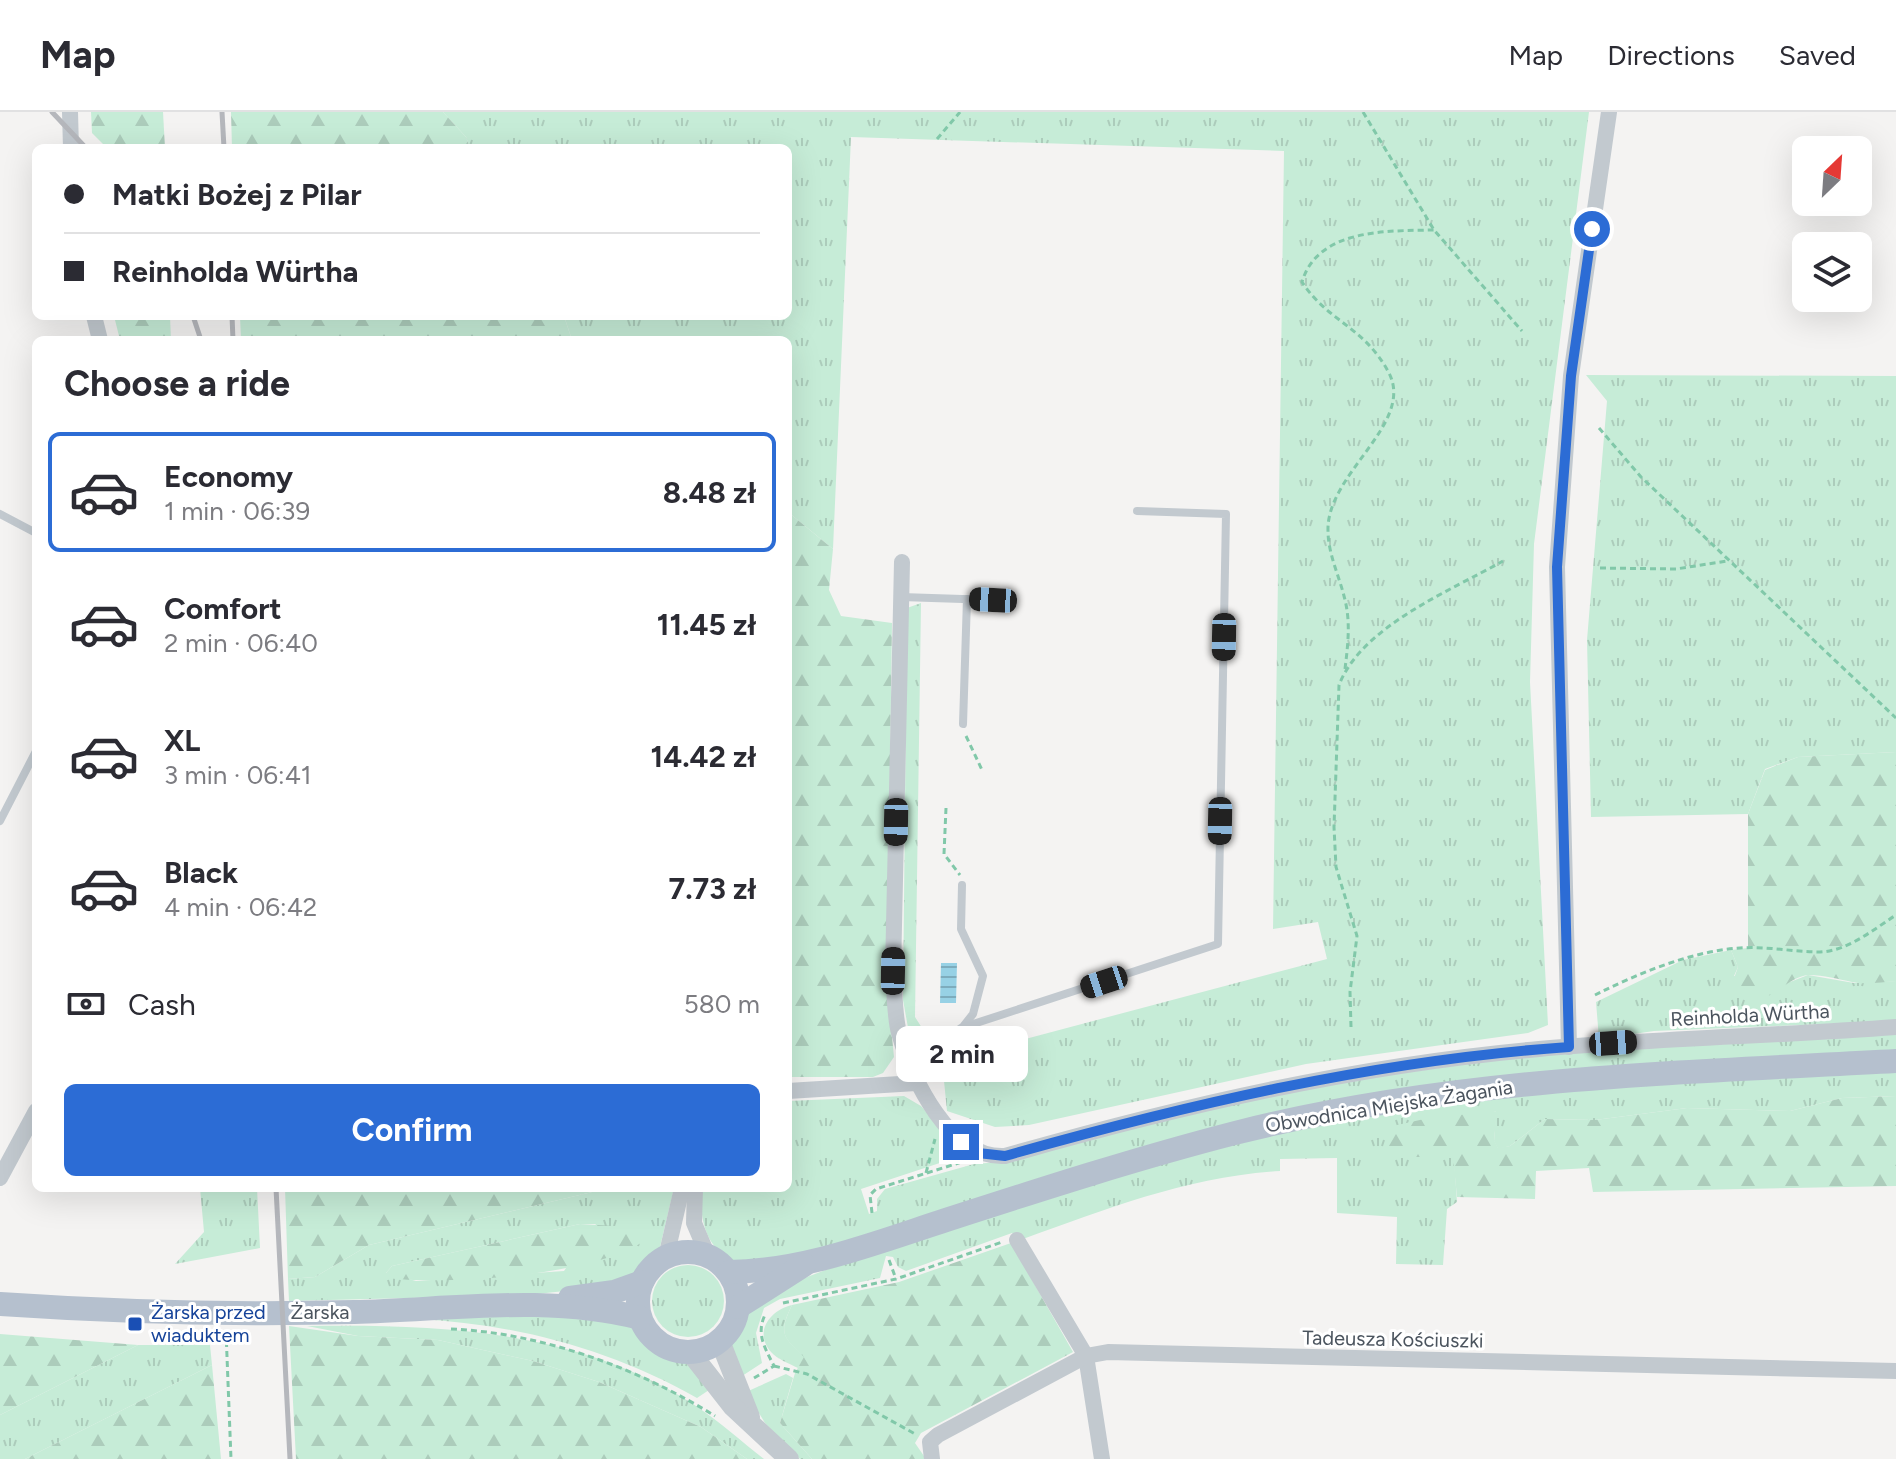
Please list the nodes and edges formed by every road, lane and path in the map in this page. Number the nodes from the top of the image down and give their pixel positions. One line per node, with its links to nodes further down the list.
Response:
1 (70, 112): 6 (street)
2 (960, 112): 5 (path)
3 (1363, 112): 7 (path)
4 (1609, 112): 33 (street)
5 (937, 139)
6 (71, 144)
7 (1434, 230): 8 (path); 20 (path)
8 (1522, 331)
9 (1599, 428): 14 (path)
10 (1137, 511): 32 (lane)
11 (0, 514): 12 (lane)
12 (32, 531)
13 (1503, 561): 20 (path)
14 (1729, 561): 16 (path); 21 (path)
15 (902, 562): 17 (street)
16 (1600, 568)
17 (900, 597): 18 (lane); 35 (street)
18 (967, 599): 19 (lane); 22 (lane)
19 (993, 600)
20 (1345, 669): 30 (path)
21 (1896, 718)
22 (963, 724): 24 (path)
23 (32, 759): 26 (lane)
24 (983, 772)
25 (946, 808): 27 (path)
26 (0, 821)
27 (962, 885): 32 (lane)
28 (1896, 915): 29 (path)
29 (1595, 995)
30 (1351, 1027)
31 (1896, 1027): 33 (street, Reinholda Würtha)
32 (961, 1028): 35 (lane)
33 (1569, 1047): 40 (street, Reinholda Würtha)
34 (1896, 1061): 50 (main road, Obwodnica Miejska Żagania)
35 (910, 1065): 36 (street)
36 (916, 1083): 37 (street); 38 (street)
37 (792, 1091)
38 (937, 1111): 40 (street); 41 (path)
39 (32, 1118): 42 (street)
40 (987, 1155): 41 (path)
41 (926, 1173): 45 (path)
42 (0, 1178)
43 (681, 1192): 48 (street)
44 (695, 1192): 47 (street)
45 (872, 1213)
46 (1017, 1240): 52 (path); 64 (street)
47 (708, 1256): 48 (main road); 51 (main road)
48 (666, 1257): 53 (main road)
49 (888, 1258): 52 (path)
50 (806, 1264): 51 (main road, Obwodnica Miejska Żagania); 57 (main road, Obwodnica Miejska Żagania)
51 (729, 1272): 57 (main road)
52 (896, 1279): 55 (path)
53 (642, 1282): 56 (main road, Żarska); 60 (main road)
54 (0, 1304): 59 (main road, Żarska)
55 (779, 1304)
56 (545, 1305): 59 (main road, Żarska); 60 (main road, Żarska)
57 (738, 1307): 62 (main road)
58 (771, 1309): 65 (path)
59 (225, 1313): 71 (path)
60 (640, 1318): 63 (main road)
61 (438, 1328): 68 (path)
62 (720, 1341): 63 (main road); 69 (street)
63 (690, 1352): 69 (street)
64 (1086, 1356): 66 (street, Tadeusza Kościuszki); 70 (street, Tadeusza Kościuszki); 74 (street)
65 (774, 1366): 67 (path); 70 (path)
66 (1896, 1371)
67 (751, 1379)
68 (724, 1421)
69 (752, 1425): 72 (street)
70 (930, 1442): 73 (street)
71 (231, 1459)
72 (789, 1459)
73 (932, 1459)
74 (1102, 1459)

